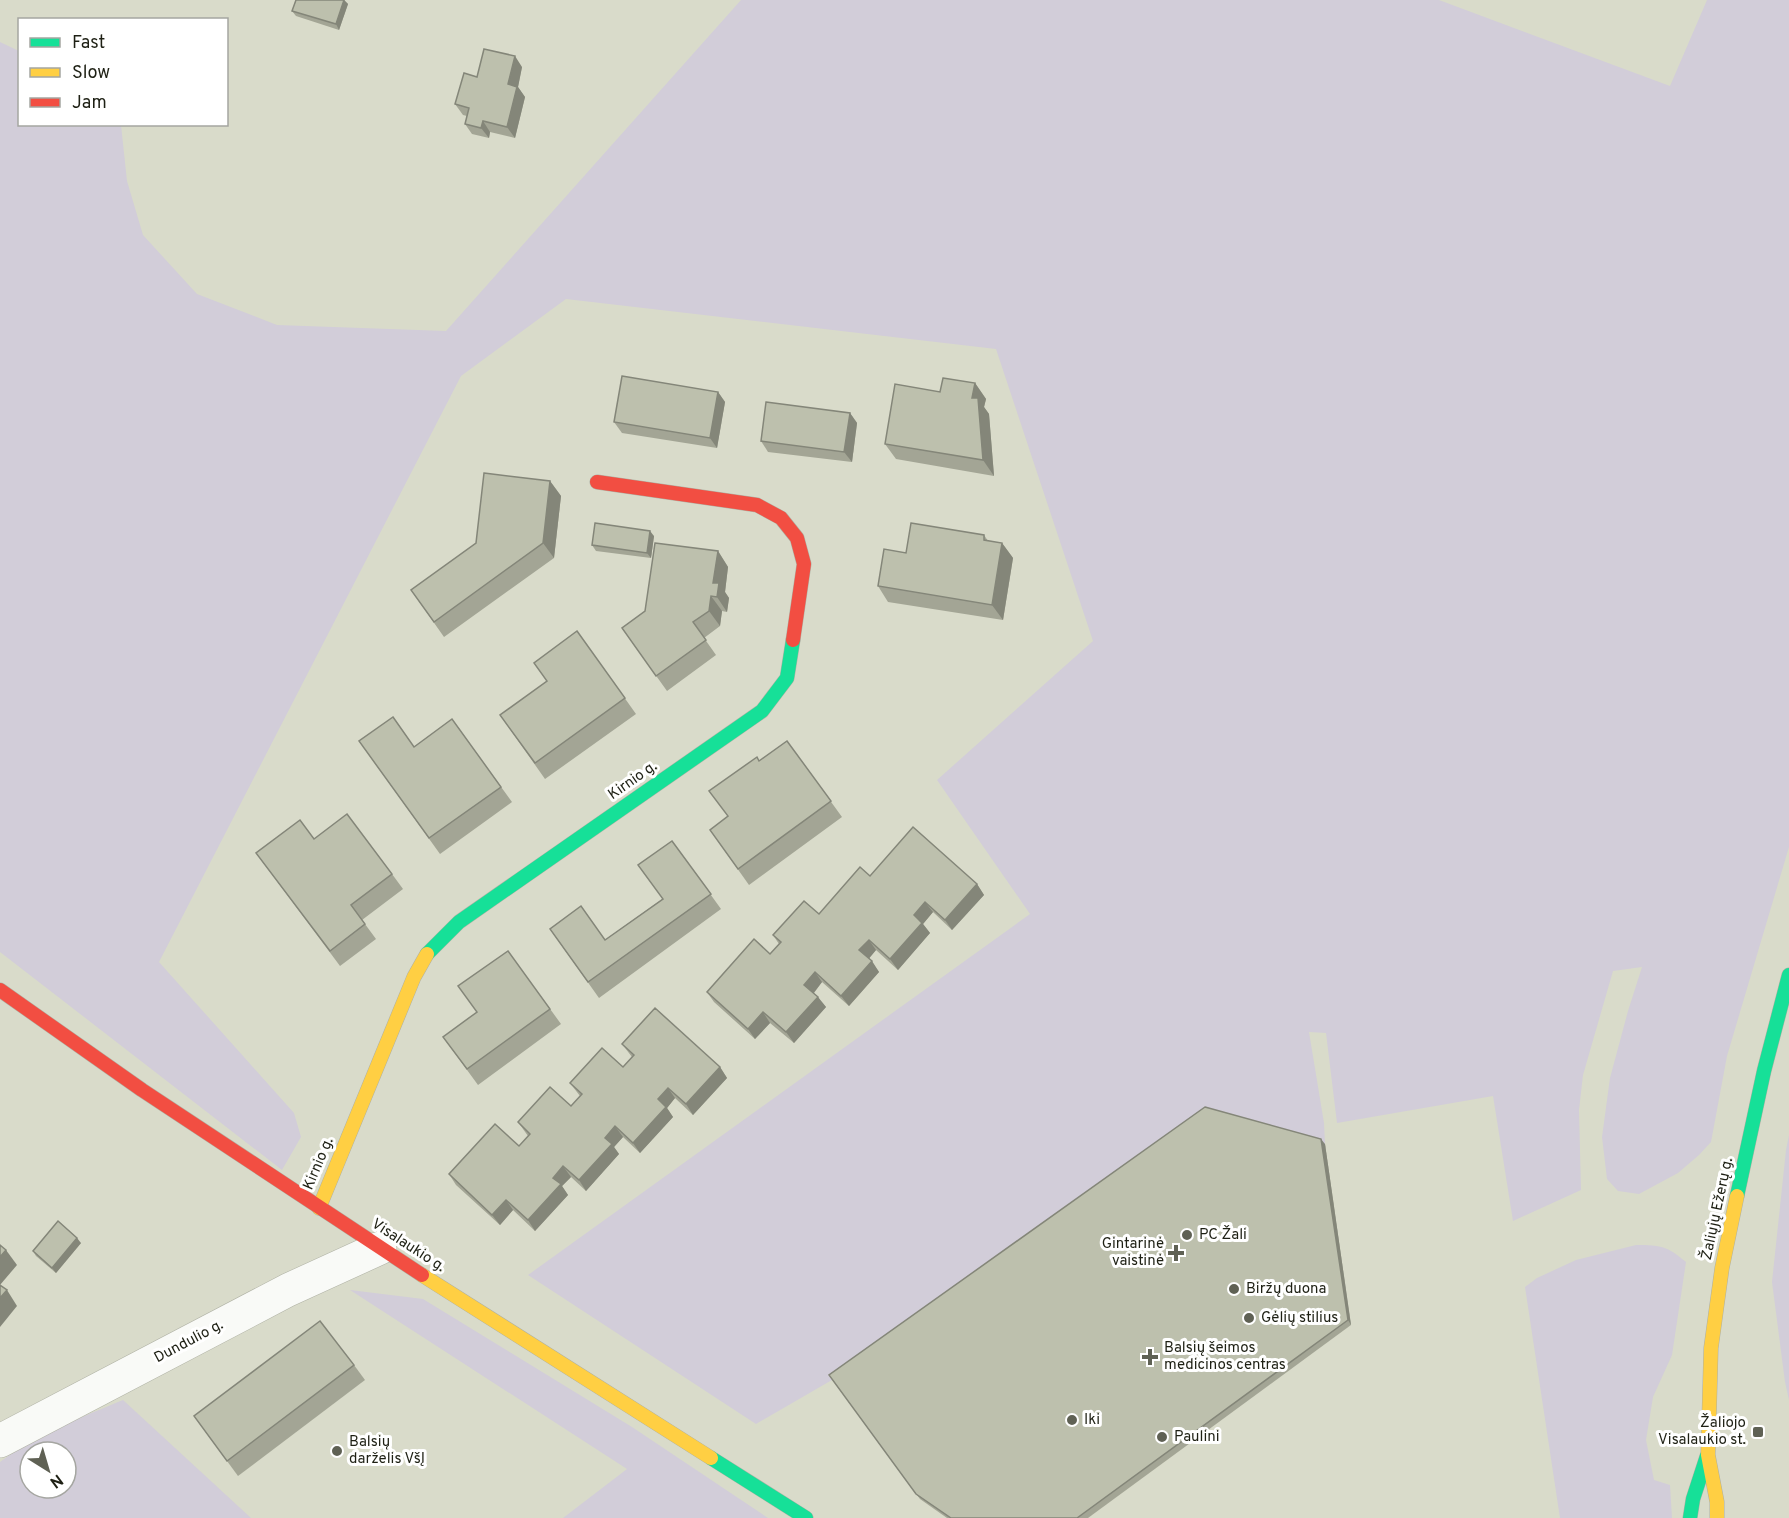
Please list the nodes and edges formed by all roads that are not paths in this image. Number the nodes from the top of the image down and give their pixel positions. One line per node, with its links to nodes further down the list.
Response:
1 (597, 482): 4 (street, Kirnio g.)
2 (1789, 975): 7 (street, Žaliųjų Ežerų g.)
3 (0, 990): 4 (street, Visalaukio g.)
4 (319, 1208): 5 (street, Visalaukio g.)
5 (380, 1248): 6 (street, Dundulio g.); 8 (street, Visalaukio g.)
6 (0, 1441)
7 (1708, 1455): 9 (street, Žaliųjų Ežerų g.); 10 (street, Žaliųjų Ežerų g.)
8 (806, 1518)
9 (1690, 1518)
10 (1717, 1518)

